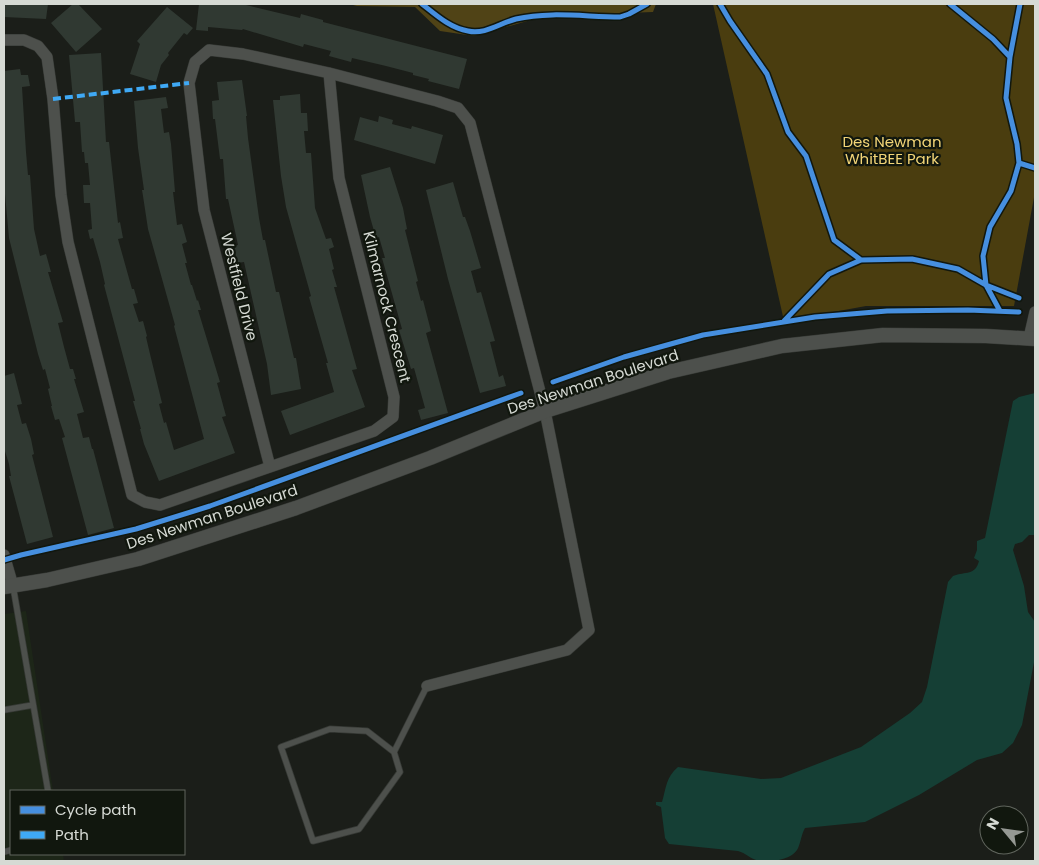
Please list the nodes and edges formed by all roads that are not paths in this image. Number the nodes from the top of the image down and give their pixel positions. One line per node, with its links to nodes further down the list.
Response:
1 (4, 40): 6 (street)
2 (329, 73): 5 (street, Westfield Drive); 6 (street, Kilmarnock Crescent); 6 (street, Westfield Drive)
3 (1035, 312): 4 (street)
4 (1032, 339): 5 (street, Des Newman Boulevard)
5 (545, 411): 8 (street, Des Newman Boulevard); 9 (street, Westfield Drive)
6 (270, 467)
7 (4, 555): 8 (street)
8 (8, 587): 10 (lane)
9 (427, 686): 12 (lane)
10 (33, 705): 11 (lane); 13 (lane)
11 (4, 710)
12 (394, 752): 12 (lane)
13 (48, 790)

